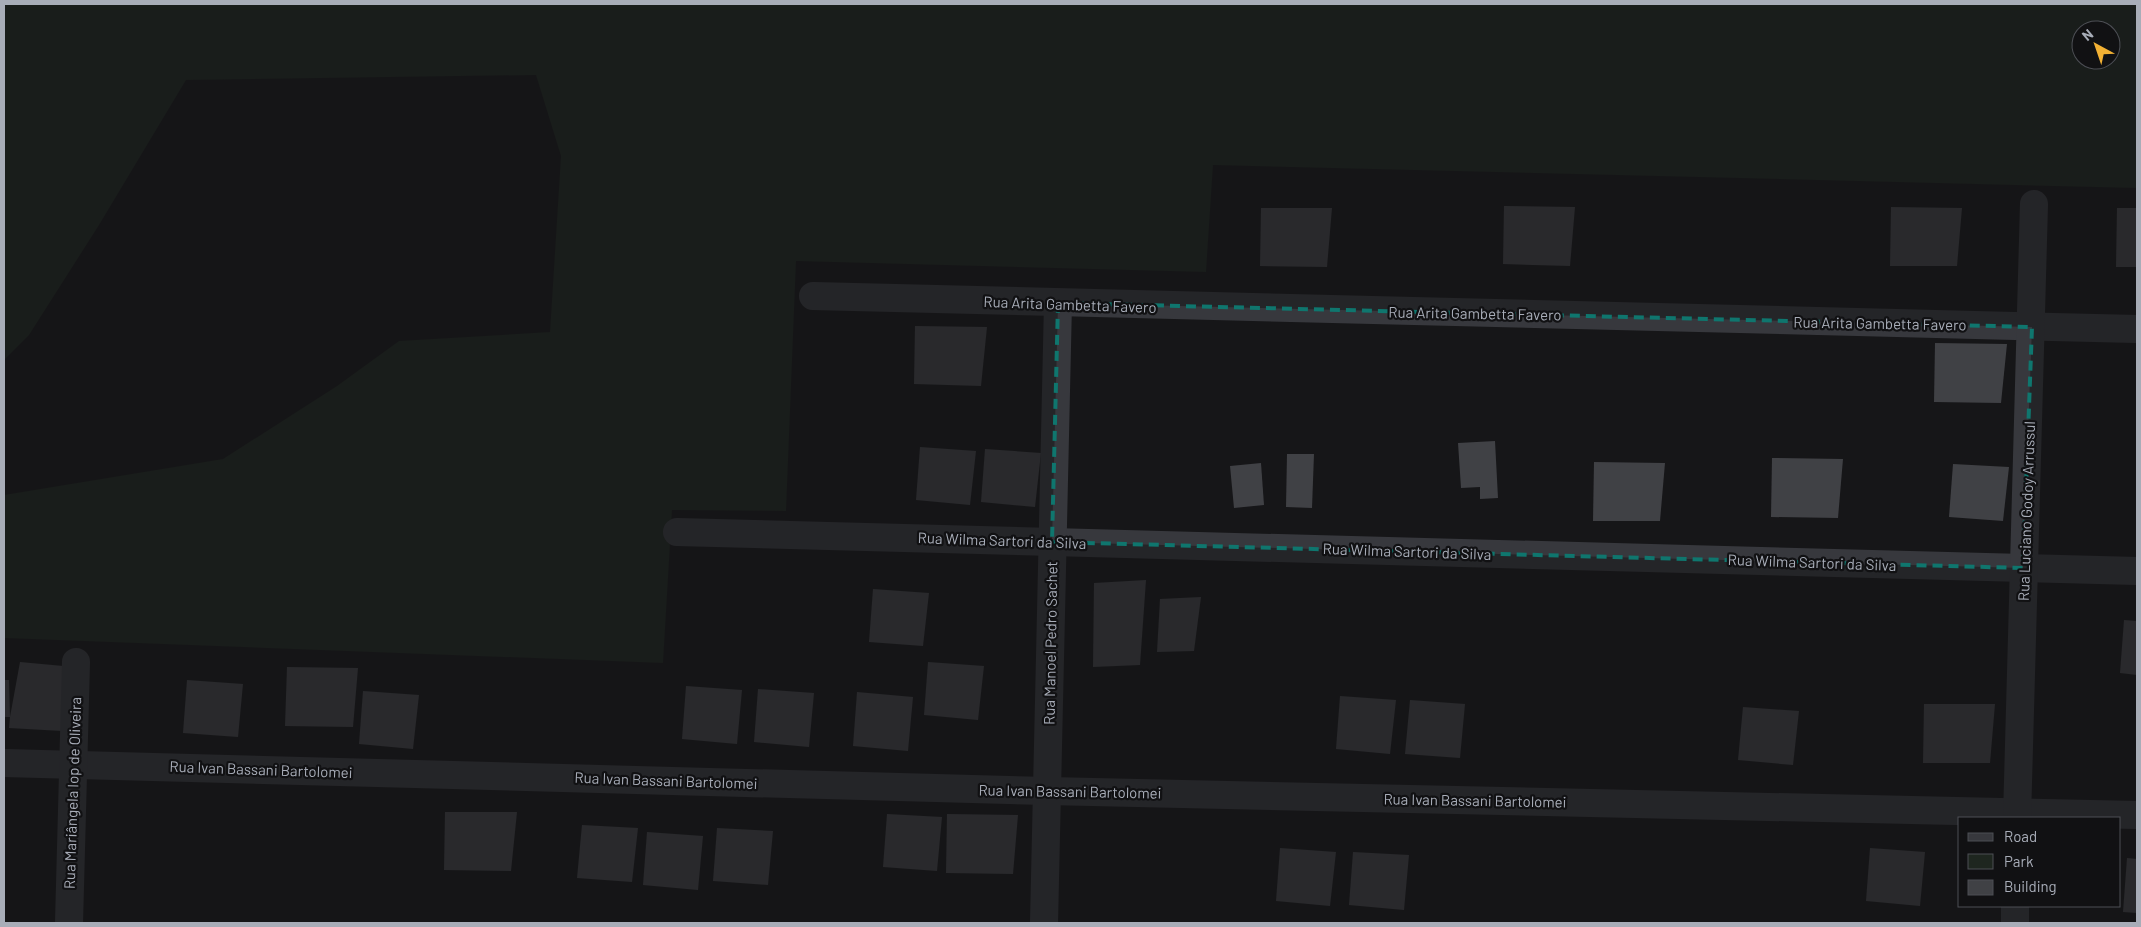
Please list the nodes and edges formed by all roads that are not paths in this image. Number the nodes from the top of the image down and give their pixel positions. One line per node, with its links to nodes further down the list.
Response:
1 (2034, 204): 4 (street, Rua Luciano Godoy Arrussul)
2 (813, 296): 3 (street, Rua Arita Gambetta Favero)
3 (1058, 304): 4 (street, Rua Arita Gambetta Favero); 7 (street, Rua Manoel Pedro Sachet)
4 (2032, 327): 5 (street, Rua Arita Gambetta Favero); 8 (street, Rua Luciano Godoy Arrussul)
5 (2137, 329)
6 (677, 532): 7 (street, Rua Wilma Sartori da Silva)
7 (1052, 542): 8 (street, Rua Wilma Sartori da Silva); 13 (street, Rua Manoel Pedro Sachet)
8 (2023, 568): 9 (street, Rua Wilma Sartori da Silva); 14 (street, Rua Luciano Godoy Arrussul)
9 (2137, 571)
10 (76, 662): 12 (street, Rua Mariângela Iop de Oliveira)
11 (4, 763): 12 (street, Rua Ivan Bassani Bartolomei)
12 (72, 764): 13 (street, Rua Ivan Bassani Bartolomei); 17 (street, Rua Mariângela Iop de Oliveira)
13 (1048, 791): 14 (street, Rua Ivan Bassani Bartolomei); 18 (street, Rua Manoel Pedro Sachet)
14 (2017, 815): 15 (street, Rua Ivan Bassani Bartolomei)
15 (2137, 815)
16 (2015, 907): 19 (street)
17 (69, 923)
18 (1044, 923)
19 (2015, 923)

